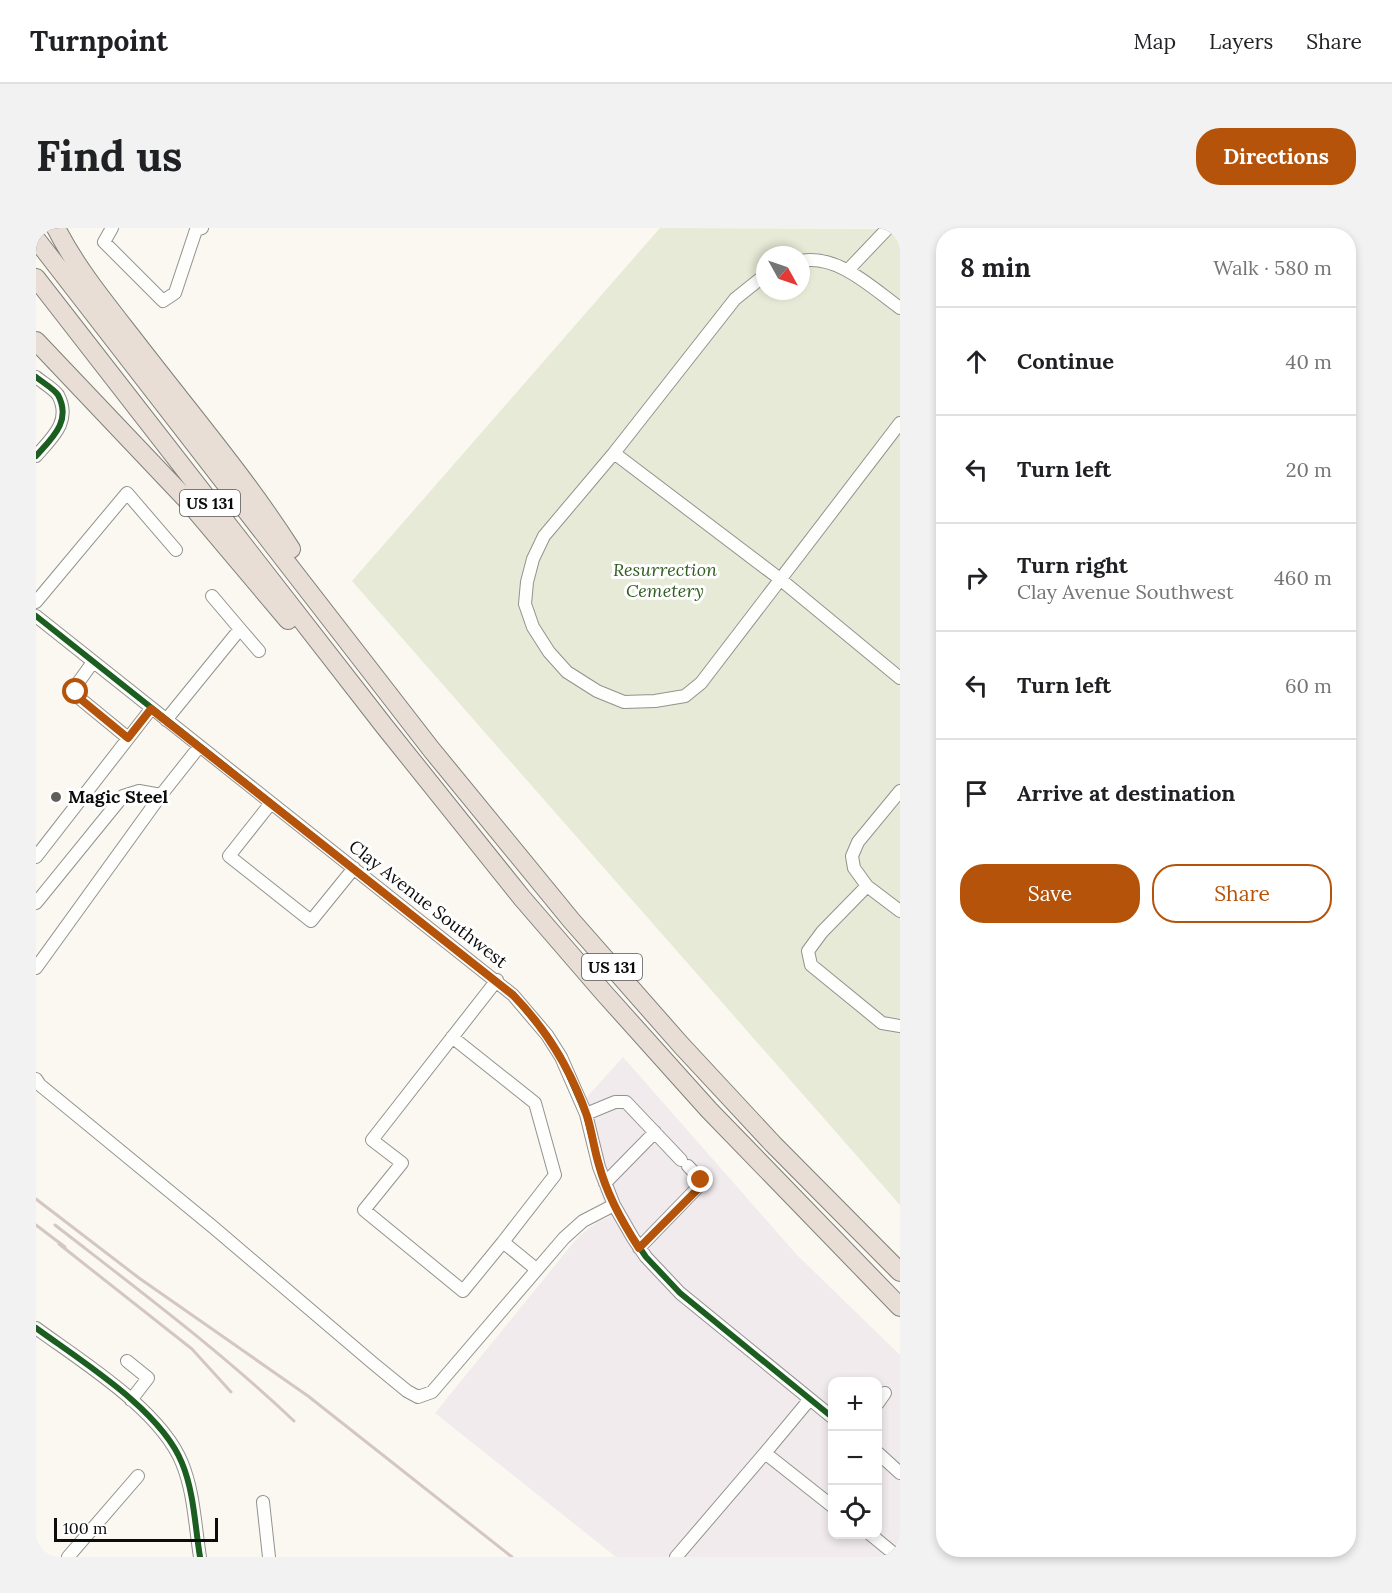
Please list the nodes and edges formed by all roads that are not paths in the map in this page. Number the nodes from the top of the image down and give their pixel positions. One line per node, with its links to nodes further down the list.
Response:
1 (56, 228): 22 (highway)
2 (112, 228): 4 (street)
3 (888, 228): 7 (street)
4 (197, 229)
5 (36, 239): 22 (highway, US 131)
6 (810, 260): 7 (street)
7 (848, 270): 10 (street)
8 (36, 278): 28 (highway, US 131)
9 (756, 282): 14 (street)
10 (900, 308)
11 (36, 341): 28 (highway)
12 (36, 377): 15 (street)
13 (900, 423): 17 (street)
14 (614, 453): 17 (street); 17 (street)
15 (36, 456)
16 (176, 550): 19 (street)
17 (780, 579): 25 (street)
18 (212, 596): 21 (street)
19 (36, 602)
20 (36, 616): 24 (street, Clay Avenue Southwest)
21 (240, 629): 23 (street); 27 (street)
22 (348, 642): 51 (highway, US 131)
23 (259, 651)
24 (93, 662): 26 (street, Clay Avenue Southwest); 29 (street)
25 (900, 678)
26 (151, 709): 27 (street, Clay Avenue Southwest); 29 (street)
27 (166, 720): 30 (street, Clay Avenue Southwest)
28 (385, 727): 52 (highway, US 131)
29 (128, 738): 34 (street)
30 (199, 747): 32 (street); 33 (street, Clay Avenue Southwest)
31 (900, 791): 36 (street)
32 (161, 795): 37 (street); 39 (street)
33 (271, 803): 35 (street, Clay Avenue Southwest); 35 (street)
34 (36, 857)
35 (354, 868): 40 (street, Clay Avenue Southwest)
36 (867, 886): 38 (street); 41 (street)
37 (36, 903)
38 (900, 911)
39 (36, 968)
40 (496, 980): 42 (street); 44 (street, Clay Avenue Southwest)
41 (900, 1026)
42 (452, 1037): 48 (street); 48 (street)
43 (36, 1079): 50 (street)
44 (586, 1114): 45 (street); 46 (street, Clay Avenue Southwest)
45 (654, 1132): 46 (street); 49 (street)
46 (605, 1183): 47 (street, Clay Avenue Southwest)
47 (614, 1205): 49 (street, Clay Avenue Southwest); 50 (street)
48 (503, 1242): 50 (street)
49 (639, 1248): 55 (street, Clay Avenue Southwest)
50 (536, 1269)
51 (900, 1272)
52 (900, 1307)
53 (36, 1328): 56 (street)
54 (127, 1361): 56 (street)
55 (810, 1399): 57 (street, Clay Avenue Southwest); 58 (street)
56 (130, 1400): 66 (street)
57 (828, 1414)
58 (765, 1453): 63 (street); 68 (street)
59 (882, 1457): 60 (street)
60 (900, 1473)
61 (138, 1476): 65 (street)
62 (263, 1502): 67 (street)
63 (828, 1503)
64 (876, 1539): 69 (street)
65 (68, 1557)
66 (200, 1557)
67 (269, 1557)
68 (676, 1557)
69 (898, 1557)

